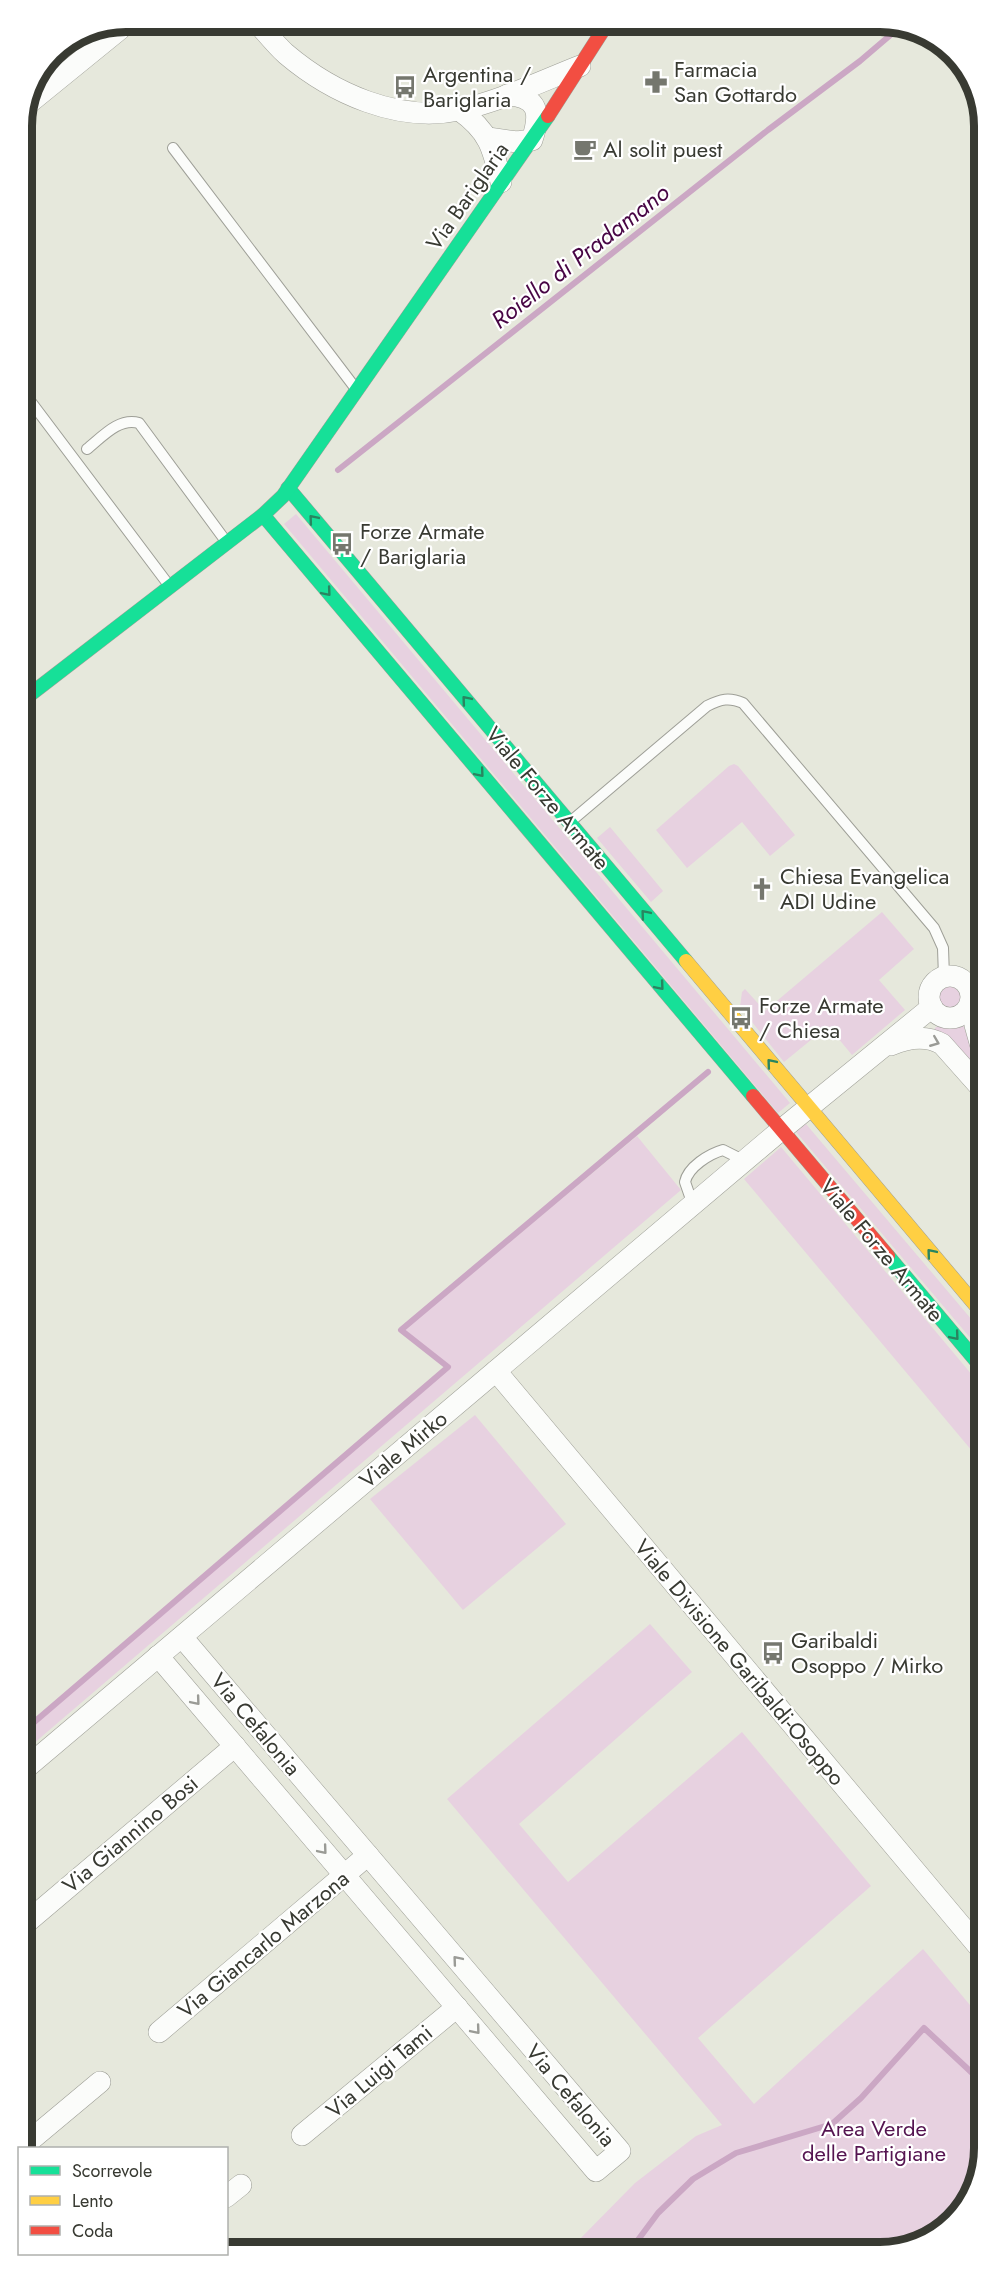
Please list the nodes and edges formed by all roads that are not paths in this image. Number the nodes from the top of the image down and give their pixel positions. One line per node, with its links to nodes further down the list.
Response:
1 (115, 32): 6 (street)
2 (265, 32): 7 (street)
3 (602, 32): 4 (street, Via Bariglaria)
4 (580, 66): 5 (street); 9 (street, Via Bariglaria)
5 (507, 94): 7 (street); 9 (street)
6 (37, 96)
7 (459, 110): 8 (street)
8 (488, 138): 9 (street); 11 (street)
9 (532, 140): 11 (street, Via Bariglaria)
10 (173, 148): 12 (lane)
11 (501, 182): 12 (street, Via Bariglaria)
12 (358, 391): 15 (street, Via Bariglaria)
13 (32, 403): 18 (lane)
14 (87, 449): 17 (lane)
15 (288, 488): 16 (street, Via Bariglaria); 20 (street, Viale Forze Armate, one-way to 15)
16 (263, 515): 17 (street, Via Bariglaria); 28 (street, Viale Forze Armate, one-way to 28)
17 (227, 543): 18 (street, Via Bariglaria)
18 (170, 587): 19 (street, Via Bariglaria)
19 (32, 693)
20 (569, 823): 21 (lane); 27 (street, Viale Forze Armate, one-way to 20)
21 (944, 977): 22 (street); 24 (street)
22 (974, 994)
23 (974, 997): 24 (street)
24 (932, 1007): 25 (street)
25 (879, 1049): 26 (street, one-way to 26); 27 (street)
26 (974, 1080)
27 (808, 1108): 28 (street); 31 (street, Viale Forze Armate, one-way to 27)
28 (781, 1130): 29 (street, Viale Mirko); 32 (street, Viale Forze Armate, one-way to 32)
29 (745, 1161): 30 (street, Viale Mirko); 30 (lane)
30 (693, 1205): 33 (street, Viale Mirko)
31 (974, 1303)
32 (974, 1358)
33 (496, 1371): 34 (street, Viale Mirko); 41 (street, Viale Divisione Garibaldi-Osoppo)
34 (182, 1637): 35 (street, Viale Mirko); 38 (street, Via Cefalonia)
35 (158, 1656): 36 (street, Via Cefalonia, one-way to 36); 37 (street, Viale Mirko)
36 (234, 1746): 39 (street, Via Cefalonia, one-way to 39); 40 (street, Via Giannino Bosi)
37 (32, 1763)
38 (368, 1855): 39 (street, Via Giancarlo Marzona); 42 (street, Via Cefalonia, one-way to 38)
39 (344, 1875): 42 (street, Via Cefalonia); 43 (street, Via Giancarlo Marzona)
40 (32, 1918)
41 (974, 1941)
42 (457, 2007): 45 (street, Via Luigi Tami)
43 (159, 2032)
44 (100, 2082): 46 (street)
45 (302, 2135)
46 (32, 2139)

